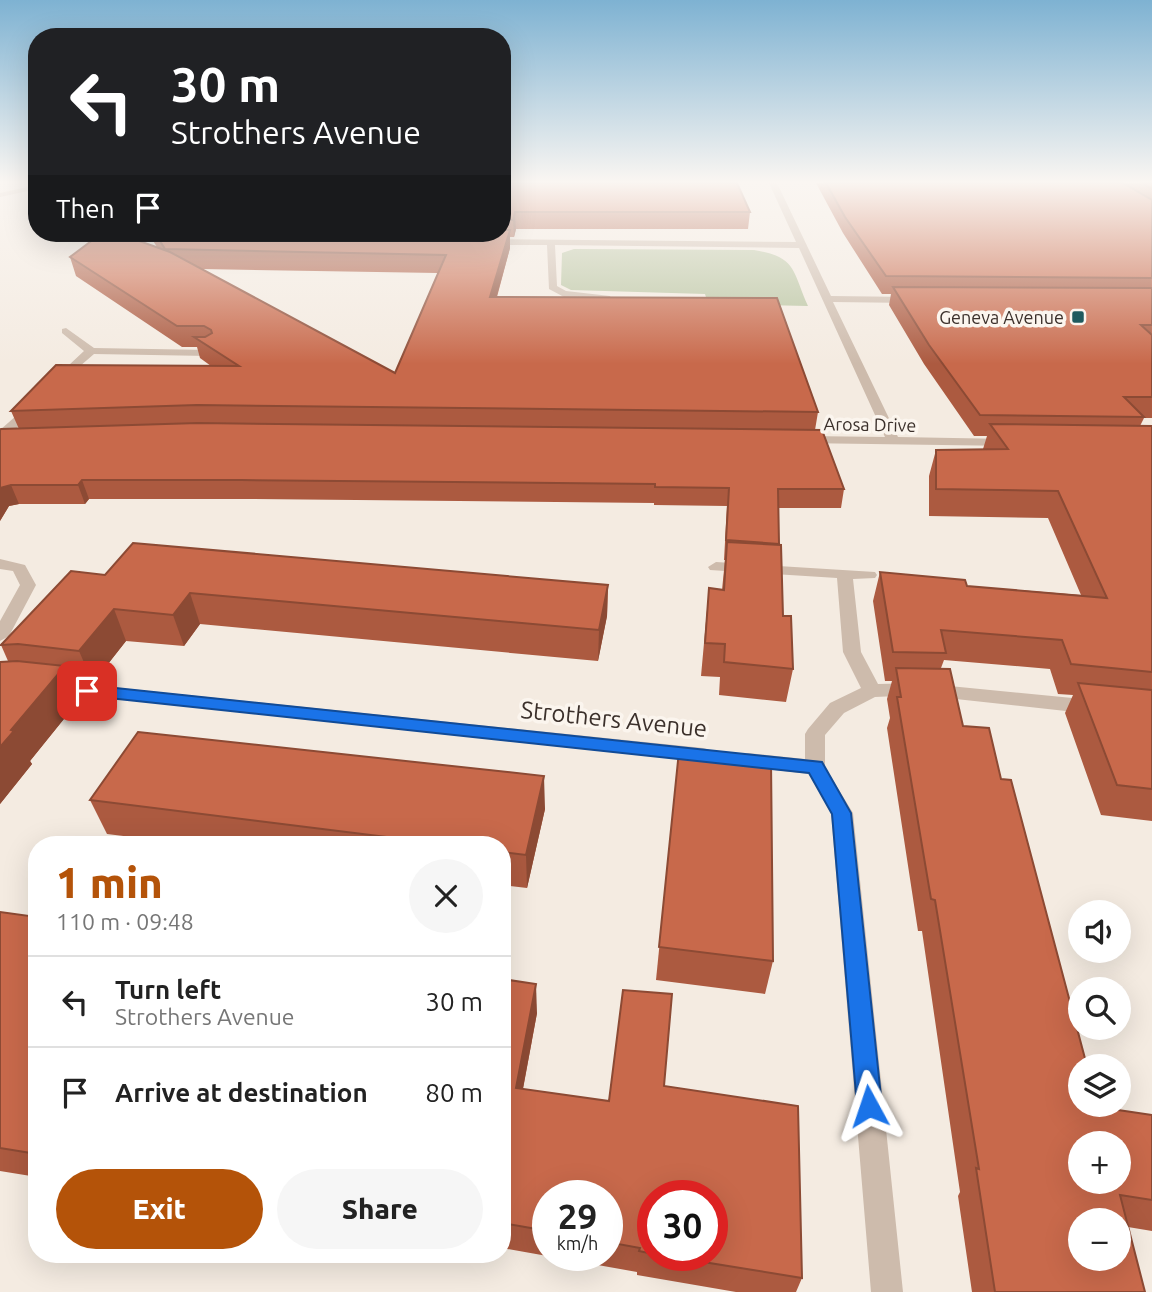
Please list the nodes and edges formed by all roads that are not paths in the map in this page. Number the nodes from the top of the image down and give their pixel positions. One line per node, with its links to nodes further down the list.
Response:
1 (551, 243): 4 (street)
2 (658, 243): 3 (street)
3 (800, 245): 5 (street)
4 (614, 299)
5 (828, 299): 6 (street); 14 (street)
6 (922, 300)
7 (66, 331): 8 (street)
8 (90, 351): 9 (street); 10 (street)
9 (209, 353)
10 (50, 389)
11 (40, 399): 12 (street)
12 (4, 440)
13 (796, 440): 14 (street, Arosa Drive)
14 (893, 441): 15 (street, Arosa Drive)
15 (1016, 443)
16 (0, 564): 20 (street)
17 (716, 567): 18 (street)
18 (845, 574): 19 (street); 22 (street)
19 (869, 575)
20 (0, 636)
21 (33, 685): 24 (street, Strothers Avenue)
22 (872, 691): 23 (street); 24 (street)
23 (1112, 709)
24 (815, 767): 25 (street)
25 (887, 1292)

